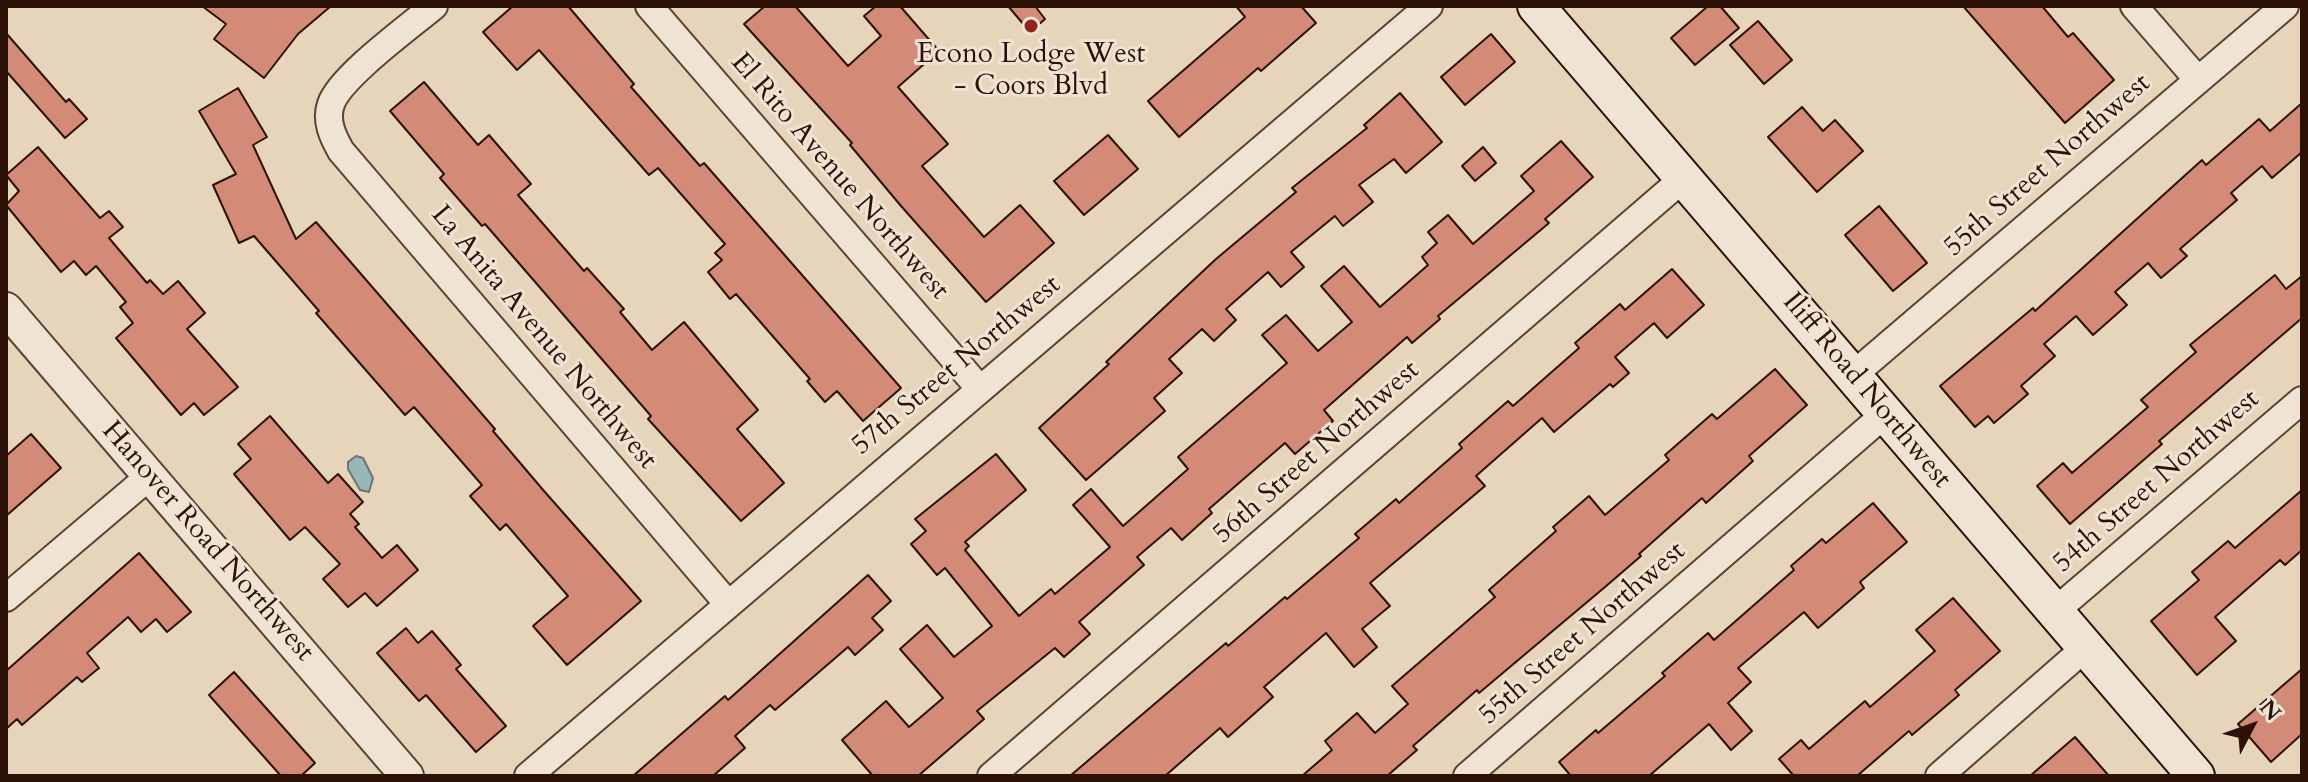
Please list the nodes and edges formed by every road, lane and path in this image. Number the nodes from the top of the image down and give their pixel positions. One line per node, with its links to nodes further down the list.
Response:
1 (434, 6): 16 (street, La Anita Avenue Northwest)
2 (649, 6): 11 (street, El Rito Avenue Northwest)
3 (1429, 6): 11 (street, 57th Street Northwest)
4 (1536, 6): 8 (main road, Iliff Road Northwest)
5 (2134, 6): 7 (street)
6 (2285, 6): 7 (street, 55th Street Northwest)
7 (2198, 80): 10 (street, 55th Street Northwest)
8 (1685, 177): 10 (main road, Iliff Road Northwest); 21 (street, 56th Street Northwest)
9 (6, 309): 14 (street, Hanover Road Northwest)
10 (1853, 375): 13 (main road, Iliff Road Northwest)
11 (980, 389): 16 (street, 57th Street Northwest)
12 (2302, 400): 17 (street, 54th Street Northwest)
13 (1885, 414): 17 (main road, Iliff Road Northwest); 22 (street, 55th Street Northwest)
14 (151, 475): 15 (street); 19 (street, Hanover Road Northwest)
15 (6, 598)
16 (728, 604): 20 (street, 57th Street Northwest)
17 (2054, 612): 18 (main road, Iliff Road Northwest)
18 (2085, 648): 23 (street); 24 (main road, Iliff Road Northwest)
19 (407, 776)
20 (528, 776)
21 (991, 776)
22 (1467, 776)
23 (1939, 776)
24 (2196, 776)

